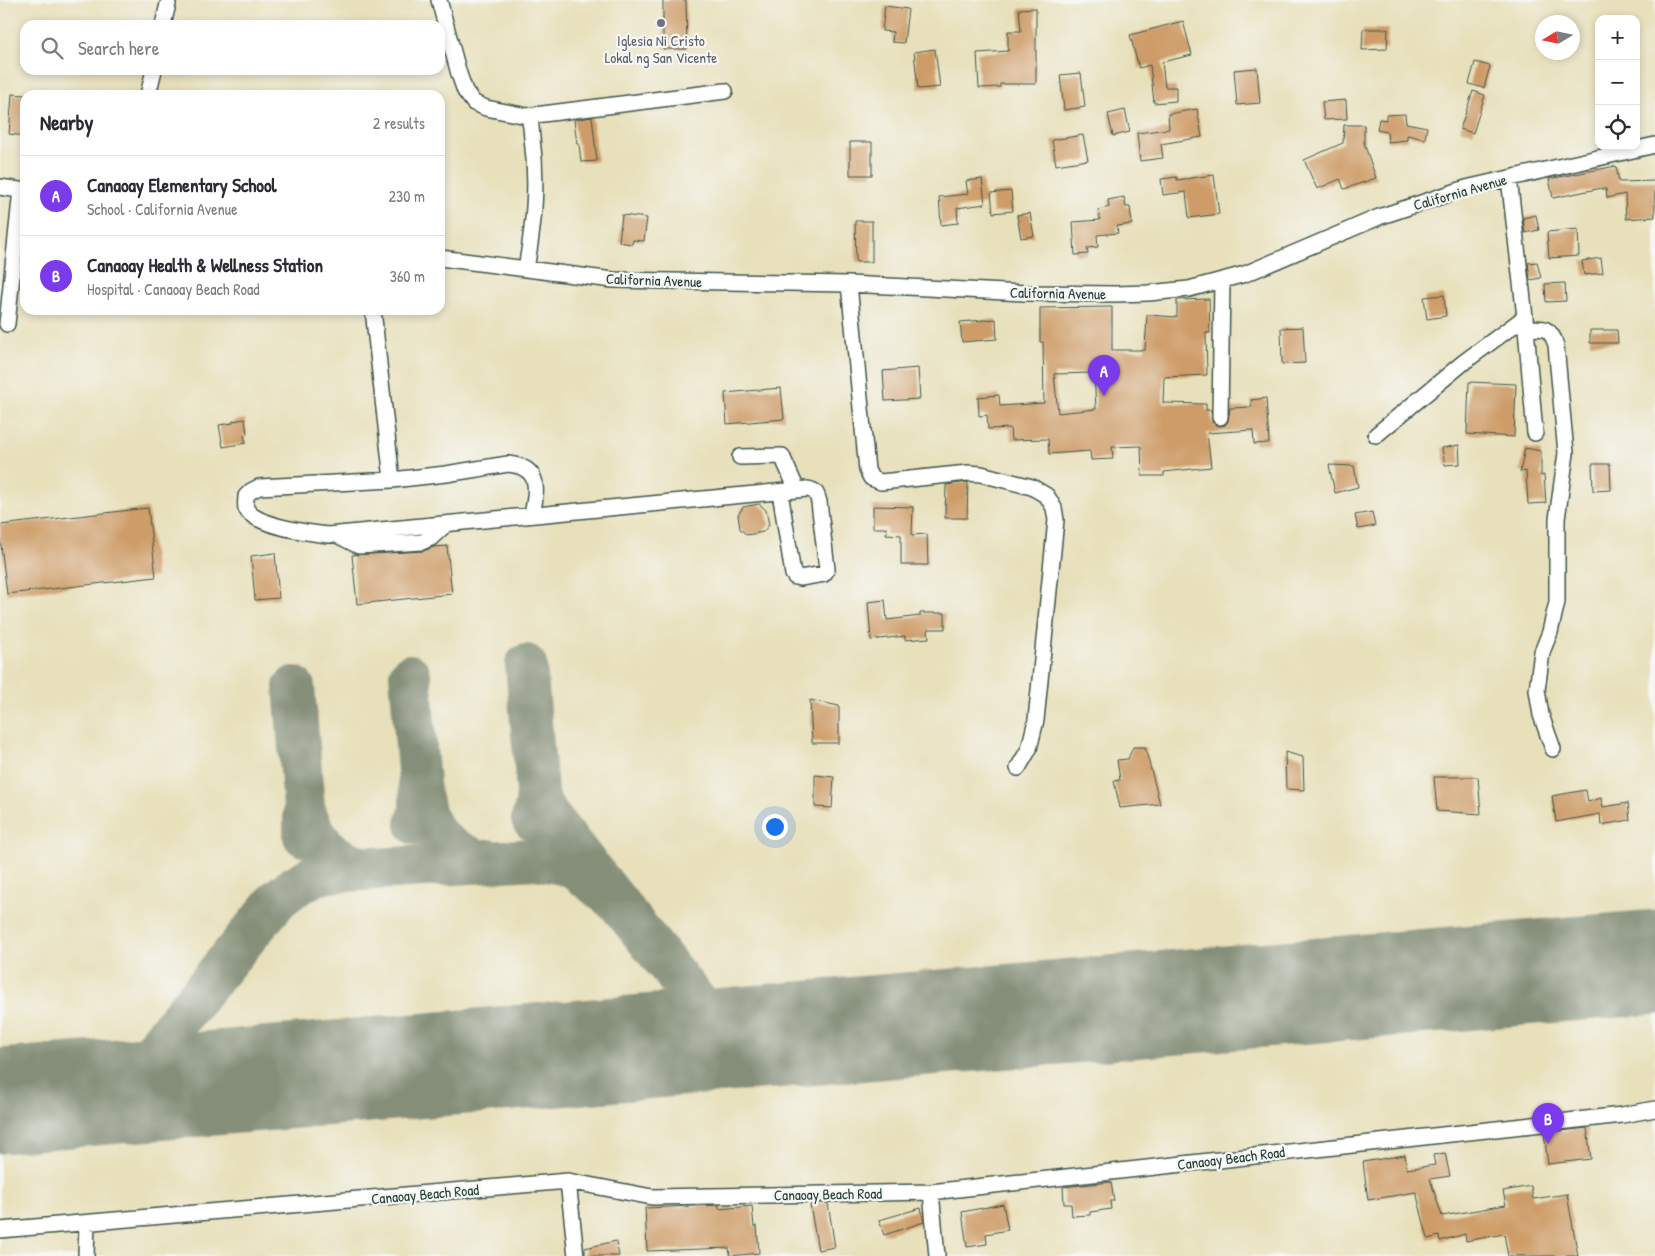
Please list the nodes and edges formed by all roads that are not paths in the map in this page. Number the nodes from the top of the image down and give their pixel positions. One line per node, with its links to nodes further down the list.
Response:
1 (439, 0): 4 (street)
2 (168, 4): 3 (street)
3 (164, 20)
4 (444, 20)
5 (445, 22): 9 (street)
6 (153, 75): 7 (street)
7 (149, 90)
8 (725, 91): 9 (street)
9 (527, 116): 16 (street)
10 (1655, 145): 11 (street, California Avenue)
11 (1509, 178): 17 (street, California Avenue); 20 (street)
12 (0, 187): 13 (street)
13 (20, 190)
14 (20, 215): 21 (street)
15 (445, 259): 16 (street, California Avenue)
16 (526, 268): 18 (street, California Avenue)
17 (1222, 281): 18 (street, California Avenue); 22 (street)
18 (849, 284): 31 (street)
19 (374, 315): 26 (street)
20 (1526, 323): 23 (street); 24 (street); 30 (street)
21 (7, 324)
22 (1220, 417)
23 (1535, 433)
24 (1376, 434)
25 (740, 457): 27 (street)
26 (392, 480): 29 (street); 29 (street)
27 (797, 490): 28 (street); 28 (street)
28 (780, 492): 29 (street)
29 (532, 514)
30 (1552, 749)
31 (1018, 768)
32 (1655, 1109): 34 (street, Canaoay Beach Road)
33 (568, 1182): 34 (street, Canaoay Beach Road); 35 (street, Canaoay Beach Road); 38 (street)
34 (931, 1192): 39 (street)
35 (87, 1223): 36 (street, Canaoay Beach Road); 37 (street)
36 (0, 1230)
37 (86, 1256)
38 (576, 1256)
39 (937, 1256)

